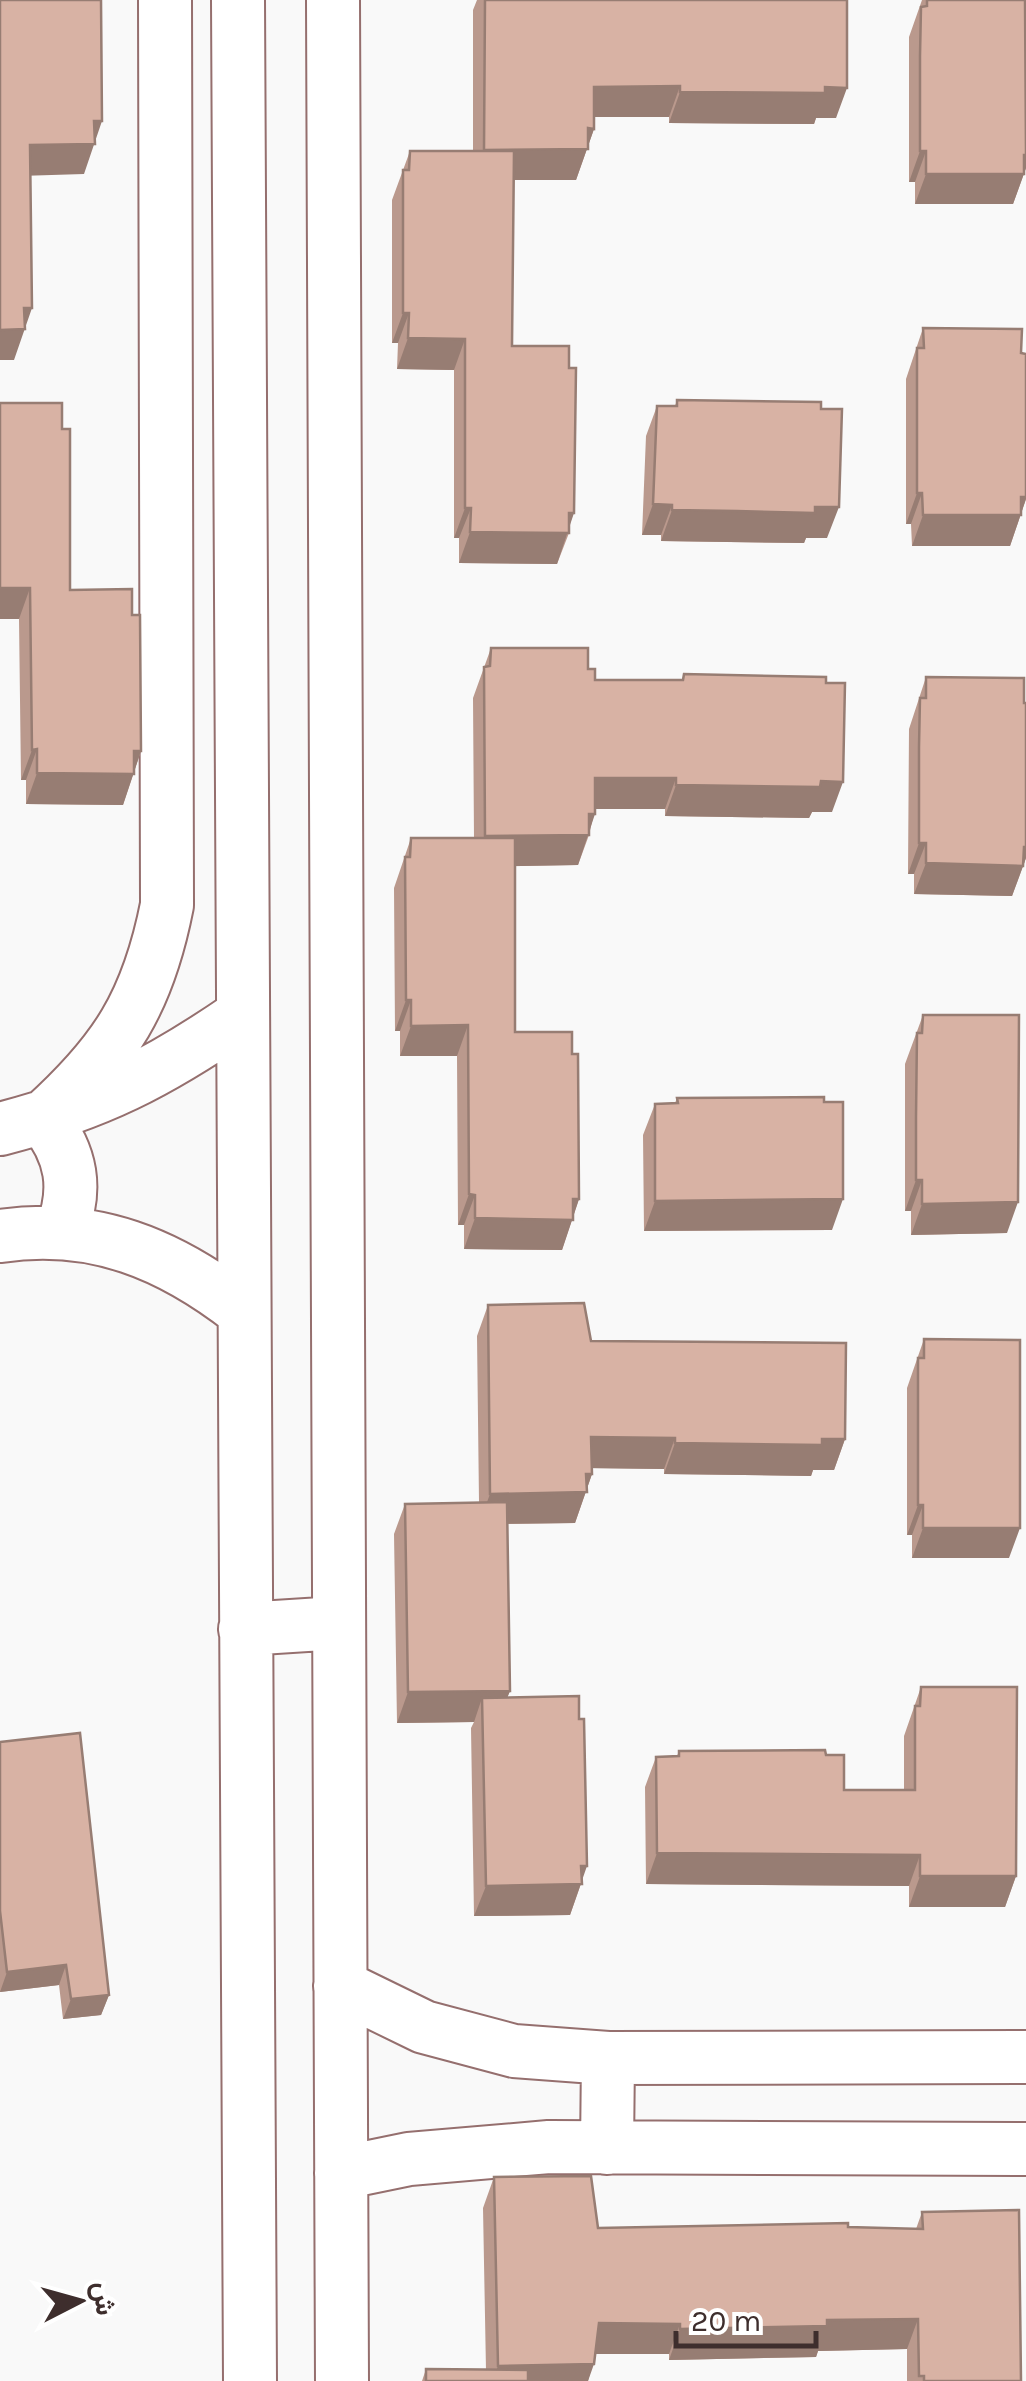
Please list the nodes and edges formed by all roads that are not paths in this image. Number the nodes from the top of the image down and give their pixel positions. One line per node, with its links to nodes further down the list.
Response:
1 (165, 0): 5 (street)
2 (238, 0): 4 (street)
3 (333, 0): 11 (street)
4 (239, 583): 5 (street); 6 (street)
5 (165, 590): 7 (street)
6 (241, 1016): 7 (street); 10 (street)
7 (21, 1123): 8 (street)
8 (61, 1232): 9 (street); 10 (street)
9 (0, 1236)
10 (243, 1311): 12 (street)
11 (338, 1623): 12 (street); 13 (street)
12 (245, 1629): 19 (street)
13 (340, 1986): 15 (street); 18 (street)
14 (1026, 2056): 15 (street)
15 (608, 2058): 16 (street)
16 (607, 2148): 17 (street); 18 (street)
17 (1026, 2149)
18 (341, 2173): 20 (street)
19 (250, 2381)
20 (342, 2381)

